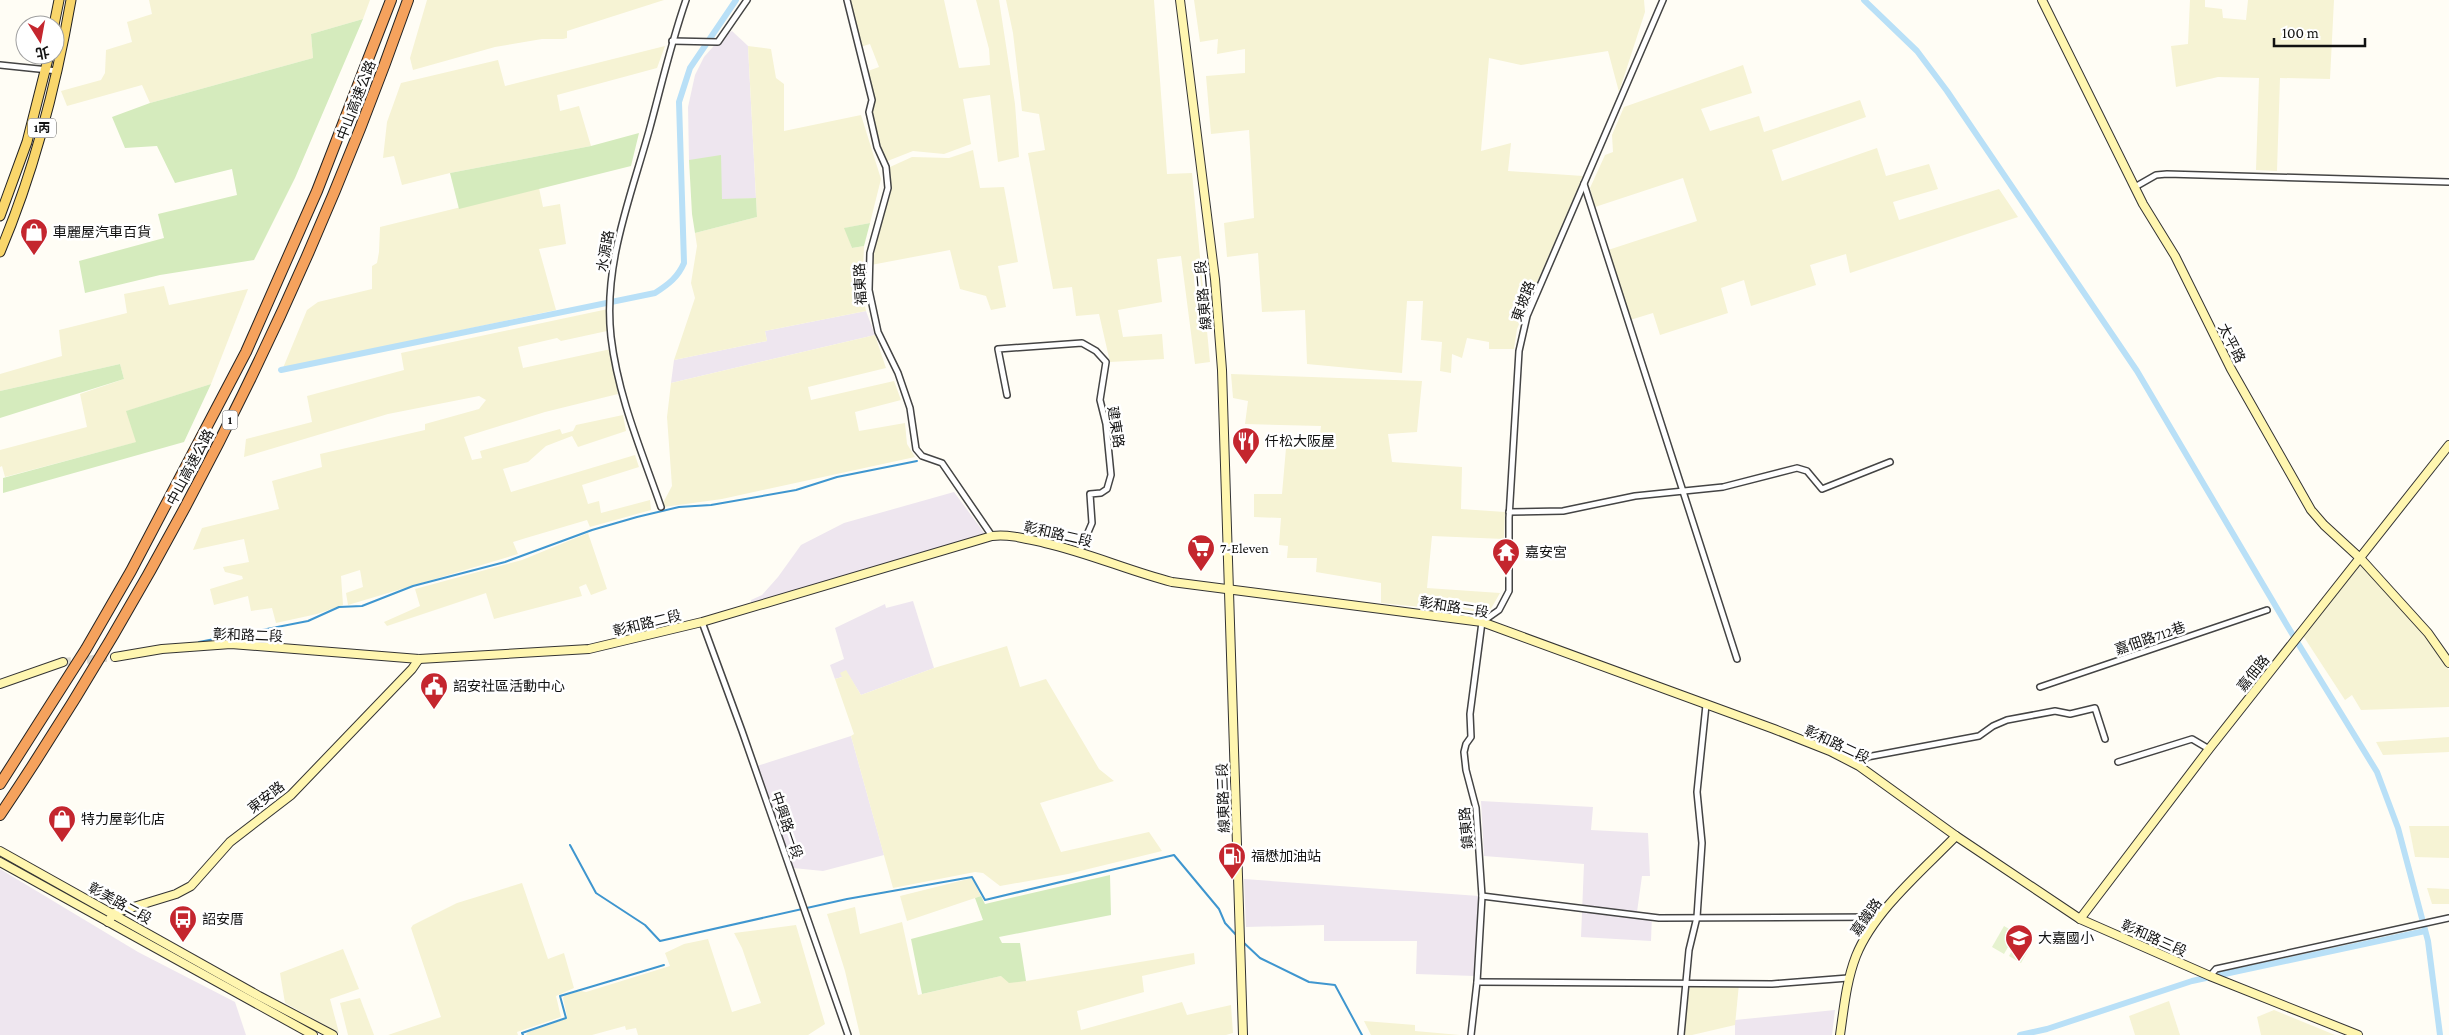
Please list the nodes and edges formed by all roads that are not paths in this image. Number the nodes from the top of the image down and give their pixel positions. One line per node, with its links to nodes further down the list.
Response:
1 (59, 0): 11 (main road)
2 (71, 0): 16 (main road, 1丙)
3 (391, 0): 47 (highway, 中山高速公路 / 1)
4 (408, 0): 48 (highway, 中山高速公路 / 1)
5 (686, 0): 12 (street, 水源路)
6 (747, 0): 12 (street)
7 (846, 0): 28 (street, 福東路)
8 (1180, 0): 31 (street, 線東路二段)
9 (1663, 0): 18 (street, 東坡路)
10 (2042, 0): 19 (street, 太平路)
11 (56, 15)
12 (672, 41): 26 (street, 水源路)
13 (0, 65): 15 (street)
14 (47, 65): 15 (main road, 1丙)
15 (46, 69): 16 (street); 20 (main road, 1丙)
16 (58, 72): 21 (main road, 1丙)
17 (2449, 182): 19 (street)
18 (1584, 184): 25 (street); 27 (street, 東坡路)
19 (2134, 187): 30 (street, 太平路)
20 (0, 216)
21 (0, 252)
22 (1007, 395): 29 (street, 建東路)
23 (2449, 445): 30 (street, 嘉佃路)
24 (1890, 462): 25 (street)
25 (1683, 492): 27 (street); 37 (street)
26 (661, 507)
27 (1509, 512): 34 (street, 東坡路)
28 (992, 536): 29 (street, 彰和路二段); 33 (street, 彰和路二段)
29 (1080, 551): 31 (street, 彰和路二段)
30 (2361, 559): 39 (street, 太平路); 44 (street, 嘉佃路)
31 (1228, 590): 34 (street, 彰和路二段); 68 (street, 線東路三段)
32 (2267, 610): 41 (street, 嘉佃路712巷)
33 (702, 622): 36 (street, 彰和路二段); 67 (street, 中興路一段)
34 (1482, 622): 42 (street, 彰和路二段); 52 (street, 鎮東路)
35 (115, 657): 36 (street, 彰和路二段)
36 (419, 659): 53 (street, 東安路)
37 (1737, 660)
38 (63, 662): 40 (street)
39 (2449, 663)
40 (0, 684)
41 (2040, 687)
42 (1706, 705): 46 (street, 彰和路二段); 54 (street)
43 (2105, 739): 46 (street)
44 (2209, 749): 45 (street); 57 (street, 嘉佃路)
45 (2118, 762)
46 (1860, 766): 49 (street, 彰和路二段)
47 (0, 784)
48 (0, 815)
49 (1956, 836): 55 (street, 嘉鐵路); 57 (street, 彰和路三段)
50 (0, 851): 53 (street, 彰美路二段)
51 (0, 862): 58 (street, 彰美路二段)
52 (1482, 896): 54 (street); 63 (street, 鎮東路)
53 (114, 913): 58 (street); 59 (street, 彰美路二段)
54 (1697, 917): 55 (street); 64 (street)
55 (1879, 917): 62 (street, 嘉鐵路)
56 (2449, 918): 61 (street)
57 (2080, 919): 61 (street, 彰和路三段)
58 (108, 922): 60 (street, 彰美路二段)
59 (160, 940): 60 (street); 66 (street, 彰美路二段)
60 (155, 948): 65 (street, 彰美路二段)
61 (2210, 976): 72 (street, 彰和路三段)
62 (1848, 978): 64 (street); 71 (street, 嘉鐵路)
63 (1477, 982): 64 (street); 69 (street, 鎮東路)
64 (1686, 985): 70 (street)
65 (313, 1035)
66 (333, 1035)
67 (848, 1035)
68 (1243, 1035)
69 (1471, 1035)
70 (1681, 1035)
71 (1840, 1035)
72 (2358, 1035)

